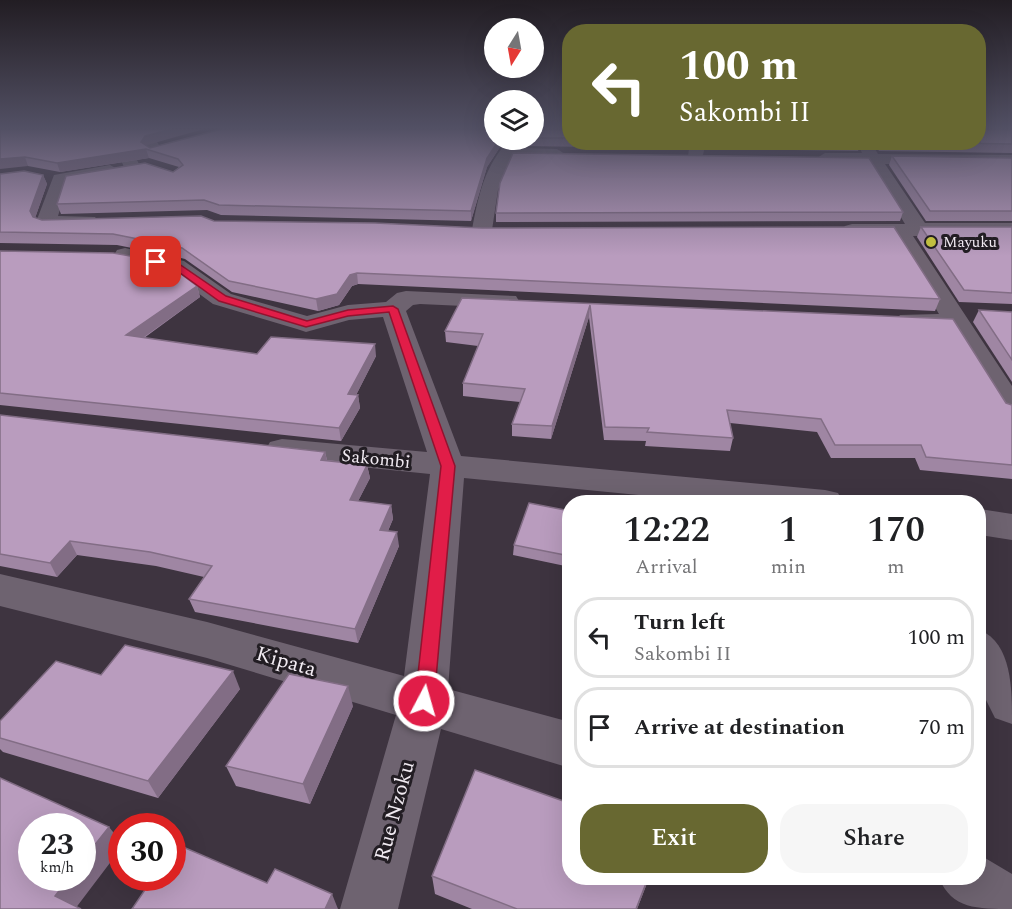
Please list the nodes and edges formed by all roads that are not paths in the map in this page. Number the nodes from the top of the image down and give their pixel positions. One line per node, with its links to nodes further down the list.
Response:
1 (101, 171): 5 (street)
2 (497, 171): 9 (street)
3 (882, 171): 12 (street)
4 (39, 175): 5 (street)
5 (60, 179): 6 (street)
6 (104, 221)
7 (459, 229): 9 (street)
8 (1012, 229): 12 (street)
9 (482, 230): 10 (street)
10 (505, 230)
11 (830, 230): 12 (street)
12 (910, 231): 16 (street)
13 (106, 254): 15 (street)
14 (526, 302): 15 (street)
15 (399, 303): 20 (street, Rue Nzoku)
16 (963, 315): 17 (street); 18 (street)
17 (880, 319)
18 (1012, 409)
19 (246, 445): 20 (street, Sakombi)
20 (448, 466): 21 (street, Sakombi); 26 (street, Rue Nzoku)
21 (752, 495)
22 (986, 523): 23 (street)
23 (1012, 527)
24 (0, 590): 26 (street, Kipata)
25 (986, 658): 27 (street)
26 (424, 701): 28 (street, Kipata); 31 (street, Rue Nzoku)
27 (1012, 704)
28 (562, 743)
29 (978, 885): 30 (street)
30 (1012, 908)
31 (369, 909)

